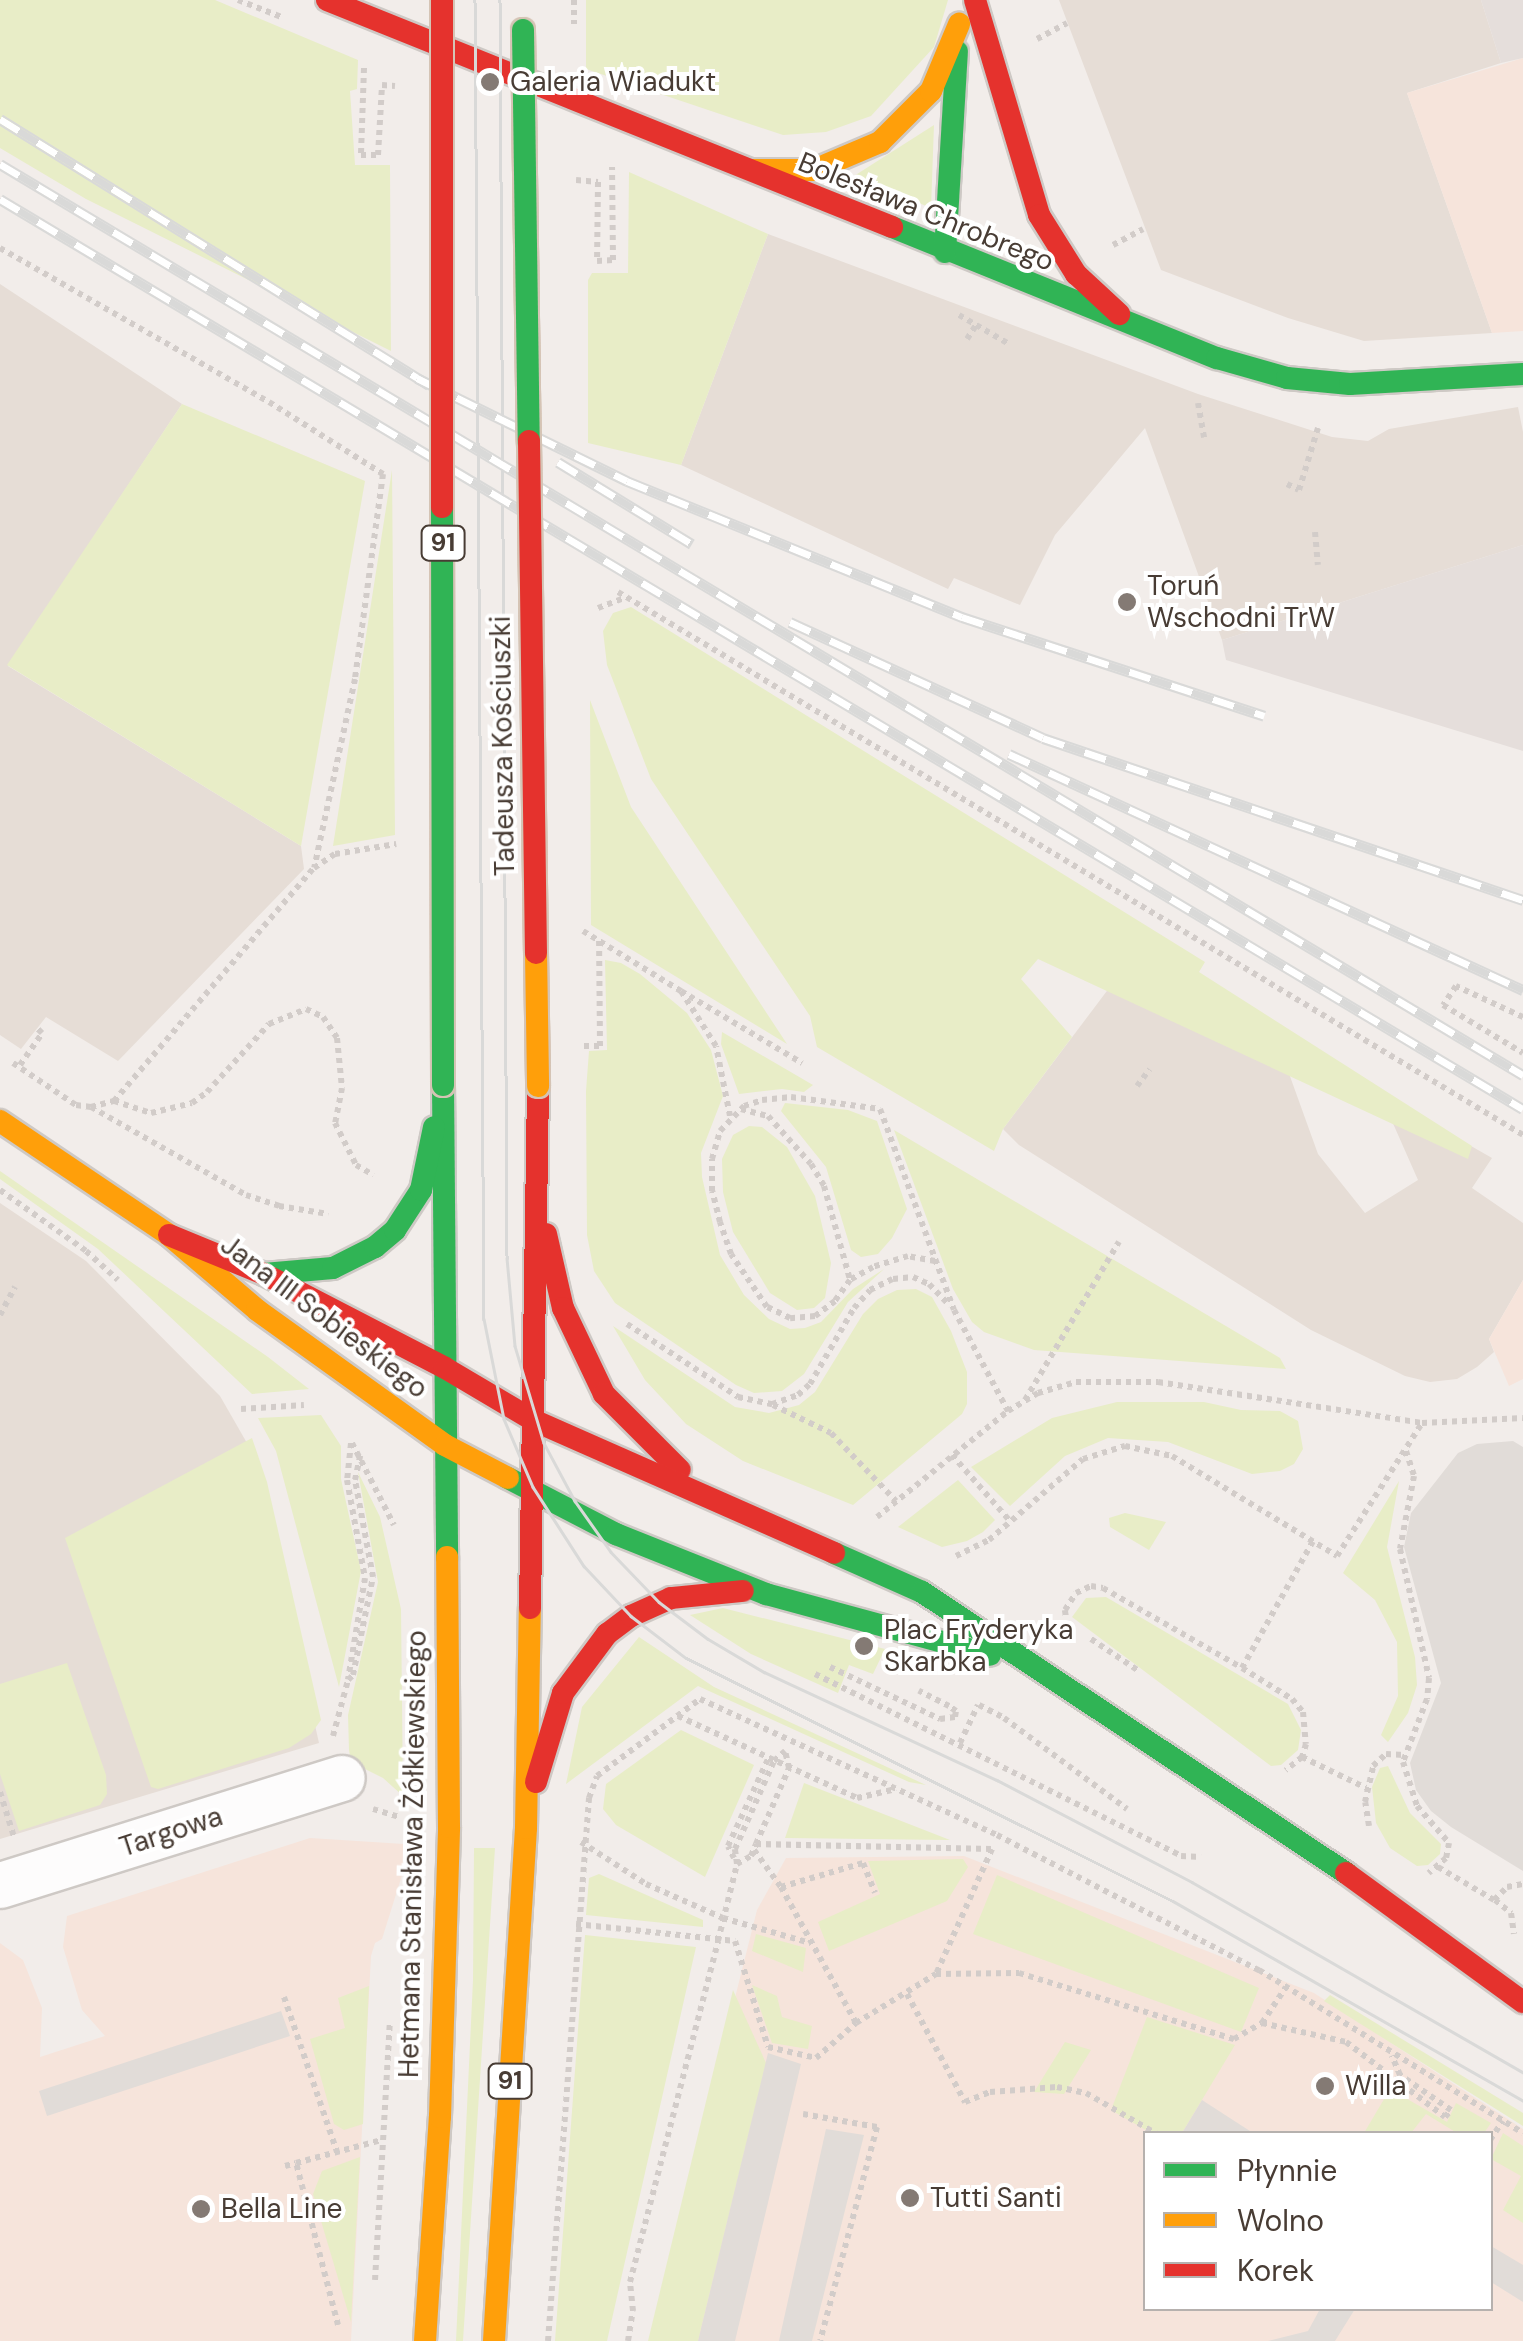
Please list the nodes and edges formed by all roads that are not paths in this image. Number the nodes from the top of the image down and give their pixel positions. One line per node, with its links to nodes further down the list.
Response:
1 (327, 0): 8 (street, Bolesława Chrobrego)
2 (442, 0): 14 (street, Tadeusza Kościuszki / 91, bridge)
3 (525, 0): 16 (street, Tadeusza Kościuszki, bridge)
4 (960, 0): 6 (street)
5 (975, 0): 7 (street)
6 (959, 24): 8 (street); 11 (street)
7 (1016, 147): 9 (street); 12 (street)
8 (742, 170): 11 (street, Bolesława Chrobrego)
9 (996, 177)
10 (976, 207): 11 (street)
11 (945, 252): 12 (street, Bolesława Chrobrego)
12 (1132, 326): 13 (street, Bolesława Chrobrego)
13 (1523, 374)
14 (443, 1086): 18 (street, Jana III Sobieskiego); 19 (street, Tadeusza Kościuszki)
15 (0, 1120): 17 (street, Jana III Sobieskiego)
16 (538, 1162): 20 (street, Tadeusza Kościuszki); 23 (street)
17 (169, 1235): 18 (street, Jana III Sobieskiego); 21 (street, Jana III Sobieskiego)
18 (264, 1274): 19 (street, Jana III Sobieskiego)
19 (445, 1368): 20 (street, Jana III Sobieskiego); 21 (street, Hetmana Stanisława Żółkiewskiego)
20 (533, 1420): 22 (street, Tadeusza Kościuszki); 23 (street)
21 (446, 1445): 22 (street); 30 (street, Hetmana Stanisława Żółkiewskiego)
22 (532, 1491): 24 (street); 27 (street)
23 (726, 1504): 25 (street)
24 (766, 1594): 25 (street); 27 (street)
25 (1032, 1666): 29 (street)
26 (348, 1774): 28 (street, Targowa)
27 (526, 1828): 31 (street, 91)
28 (0, 1885)
29 (1523, 2002)
30 (425, 2341)
31 (494, 2341)

